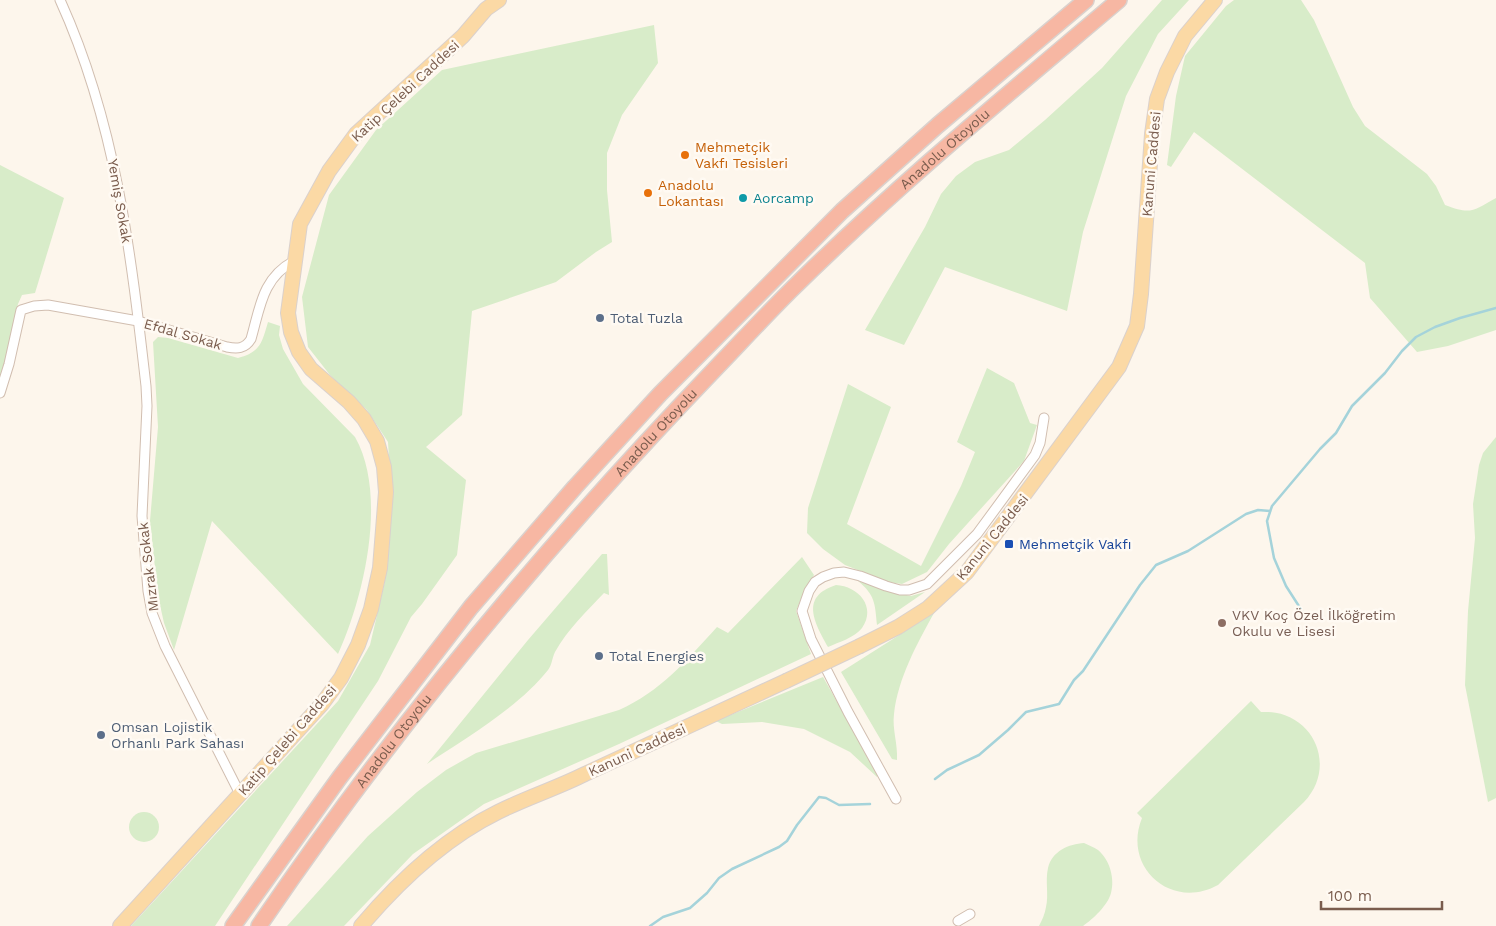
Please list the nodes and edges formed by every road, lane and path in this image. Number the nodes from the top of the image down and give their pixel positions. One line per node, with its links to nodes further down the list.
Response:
1 (60, 0): 7 (street, Yemiş Sokak)
2 (498, 0): 6 (main road, Katip Çelebi Caddesi)
3 (1086, 0): 15 (highway, Anadolu Otoyolu)
4 (1119, 0): 16 (highway, Anadolu Otoyolu)
5 (1216, 0): 17 (main road, Kanuni Caddesi, bridge)
6 (294, 261): 7 (street, Efdal Sokak); 10 (main road, Katip Çelebi Caddesi)
7 (138, 321): 8 (street, Efdal Sokak); 10 (street, Mızrak Sokak)
8 (0, 394)
9 (1044, 418): 11 (street)
10 (240, 794): 14 (main road, Katip Çelebi Caddesi)
11 (896, 799)
12 (970, 914): 13 (street)
13 (958, 921)
14 (120, 926)
15 (233, 926)
16 (259, 926)
17 (362, 926)

